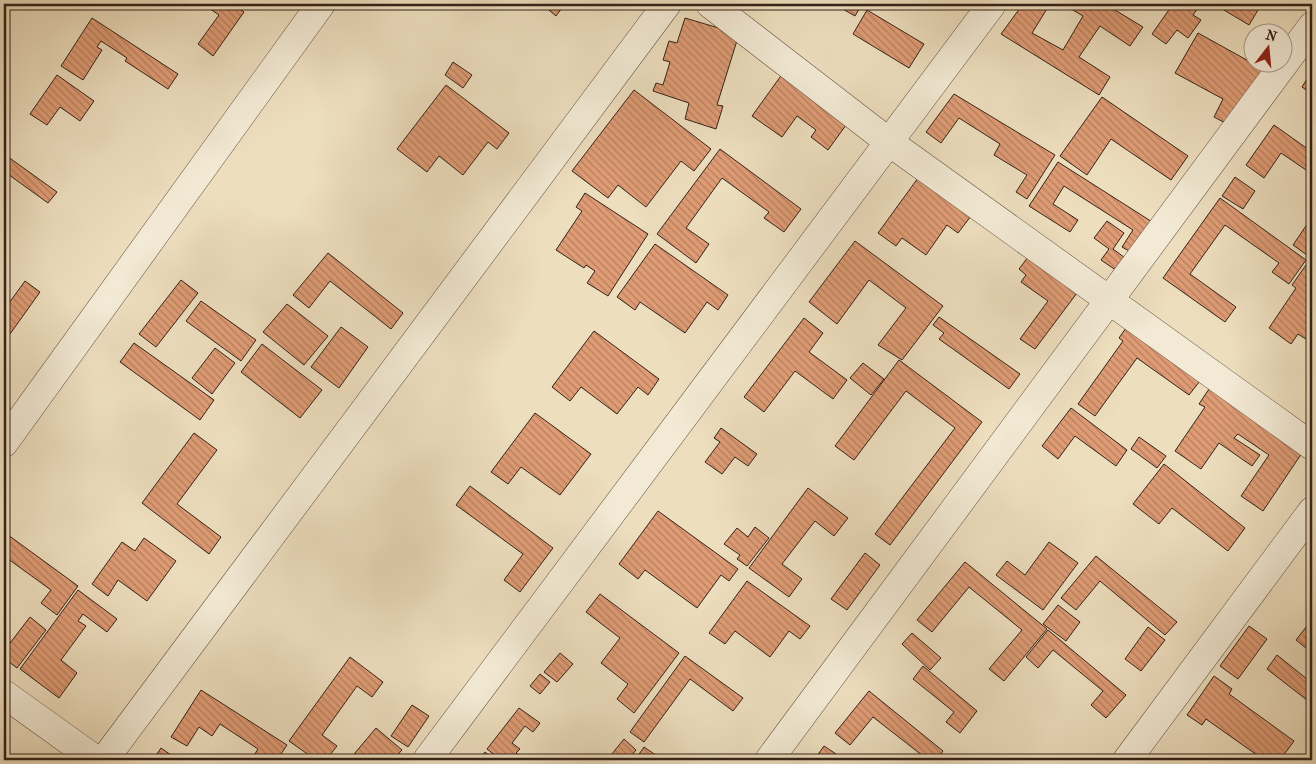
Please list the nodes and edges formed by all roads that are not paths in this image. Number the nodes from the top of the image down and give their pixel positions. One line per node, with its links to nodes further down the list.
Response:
1 (321, 4): 8 (street)
2 (667, 4): 13 (street)
3 (710, 4): 6 (street)
4 (992, 4): 6 (street)
5 (1312, 26): 7 (street)
6 (889, 142): 7 (street); 14 (street)
7 (1109, 300): 9 (street); 15 (street)
8 (4, 443)
9 (1312, 446)
10 (1312, 511): 16 (street)
11 (4, 694): 12 (street)
12 (96, 760)
13 (104, 760)
14 (428, 760)
15 (769, 760)
16 (1127, 760)

